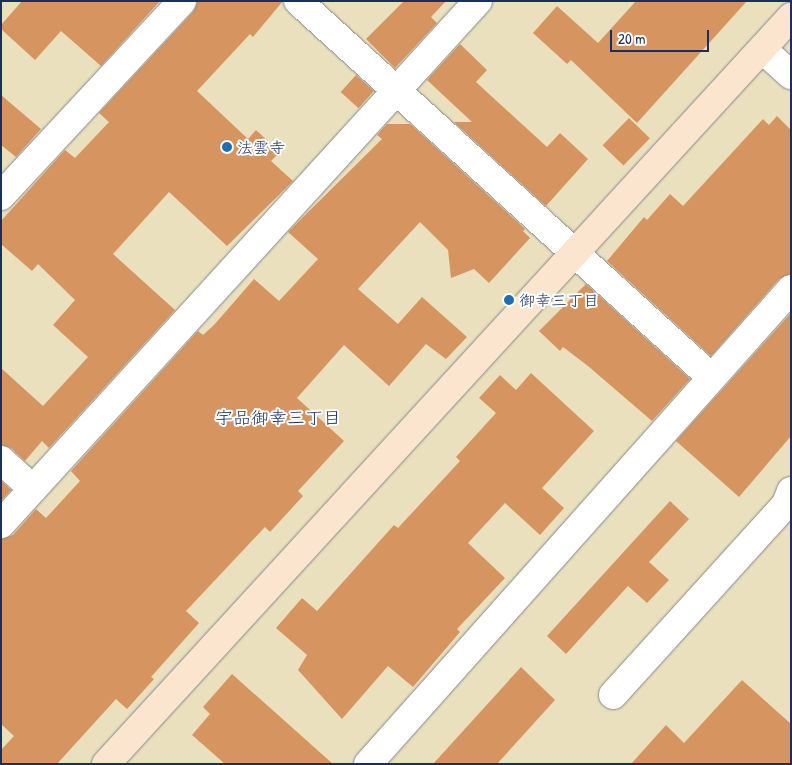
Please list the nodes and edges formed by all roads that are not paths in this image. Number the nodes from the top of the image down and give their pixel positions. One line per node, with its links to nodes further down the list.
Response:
1 (182, 1): 8 (street)
2 (298, 1): 7 (street)
3 (478, 1): 7 (street)
4 (791, 17): 5 (street)
5 (762, 48): 6 (street); 9 (street)
6 (791, 75)
7 (396, 91): 9 (street); 13 (street)
8 (1, 196)
9 (575, 254): 11 (street); 17 (street)
10 (791, 289): 11 (street)
11 (711, 377): 18 (street)
12 (1, 460): 13 (street)
13 (33, 489): 15 (street)
14 (791, 491): 16 (street)
15 (1, 524)
16 (613, 695)
17 (106, 764)
18 (368, 764)

